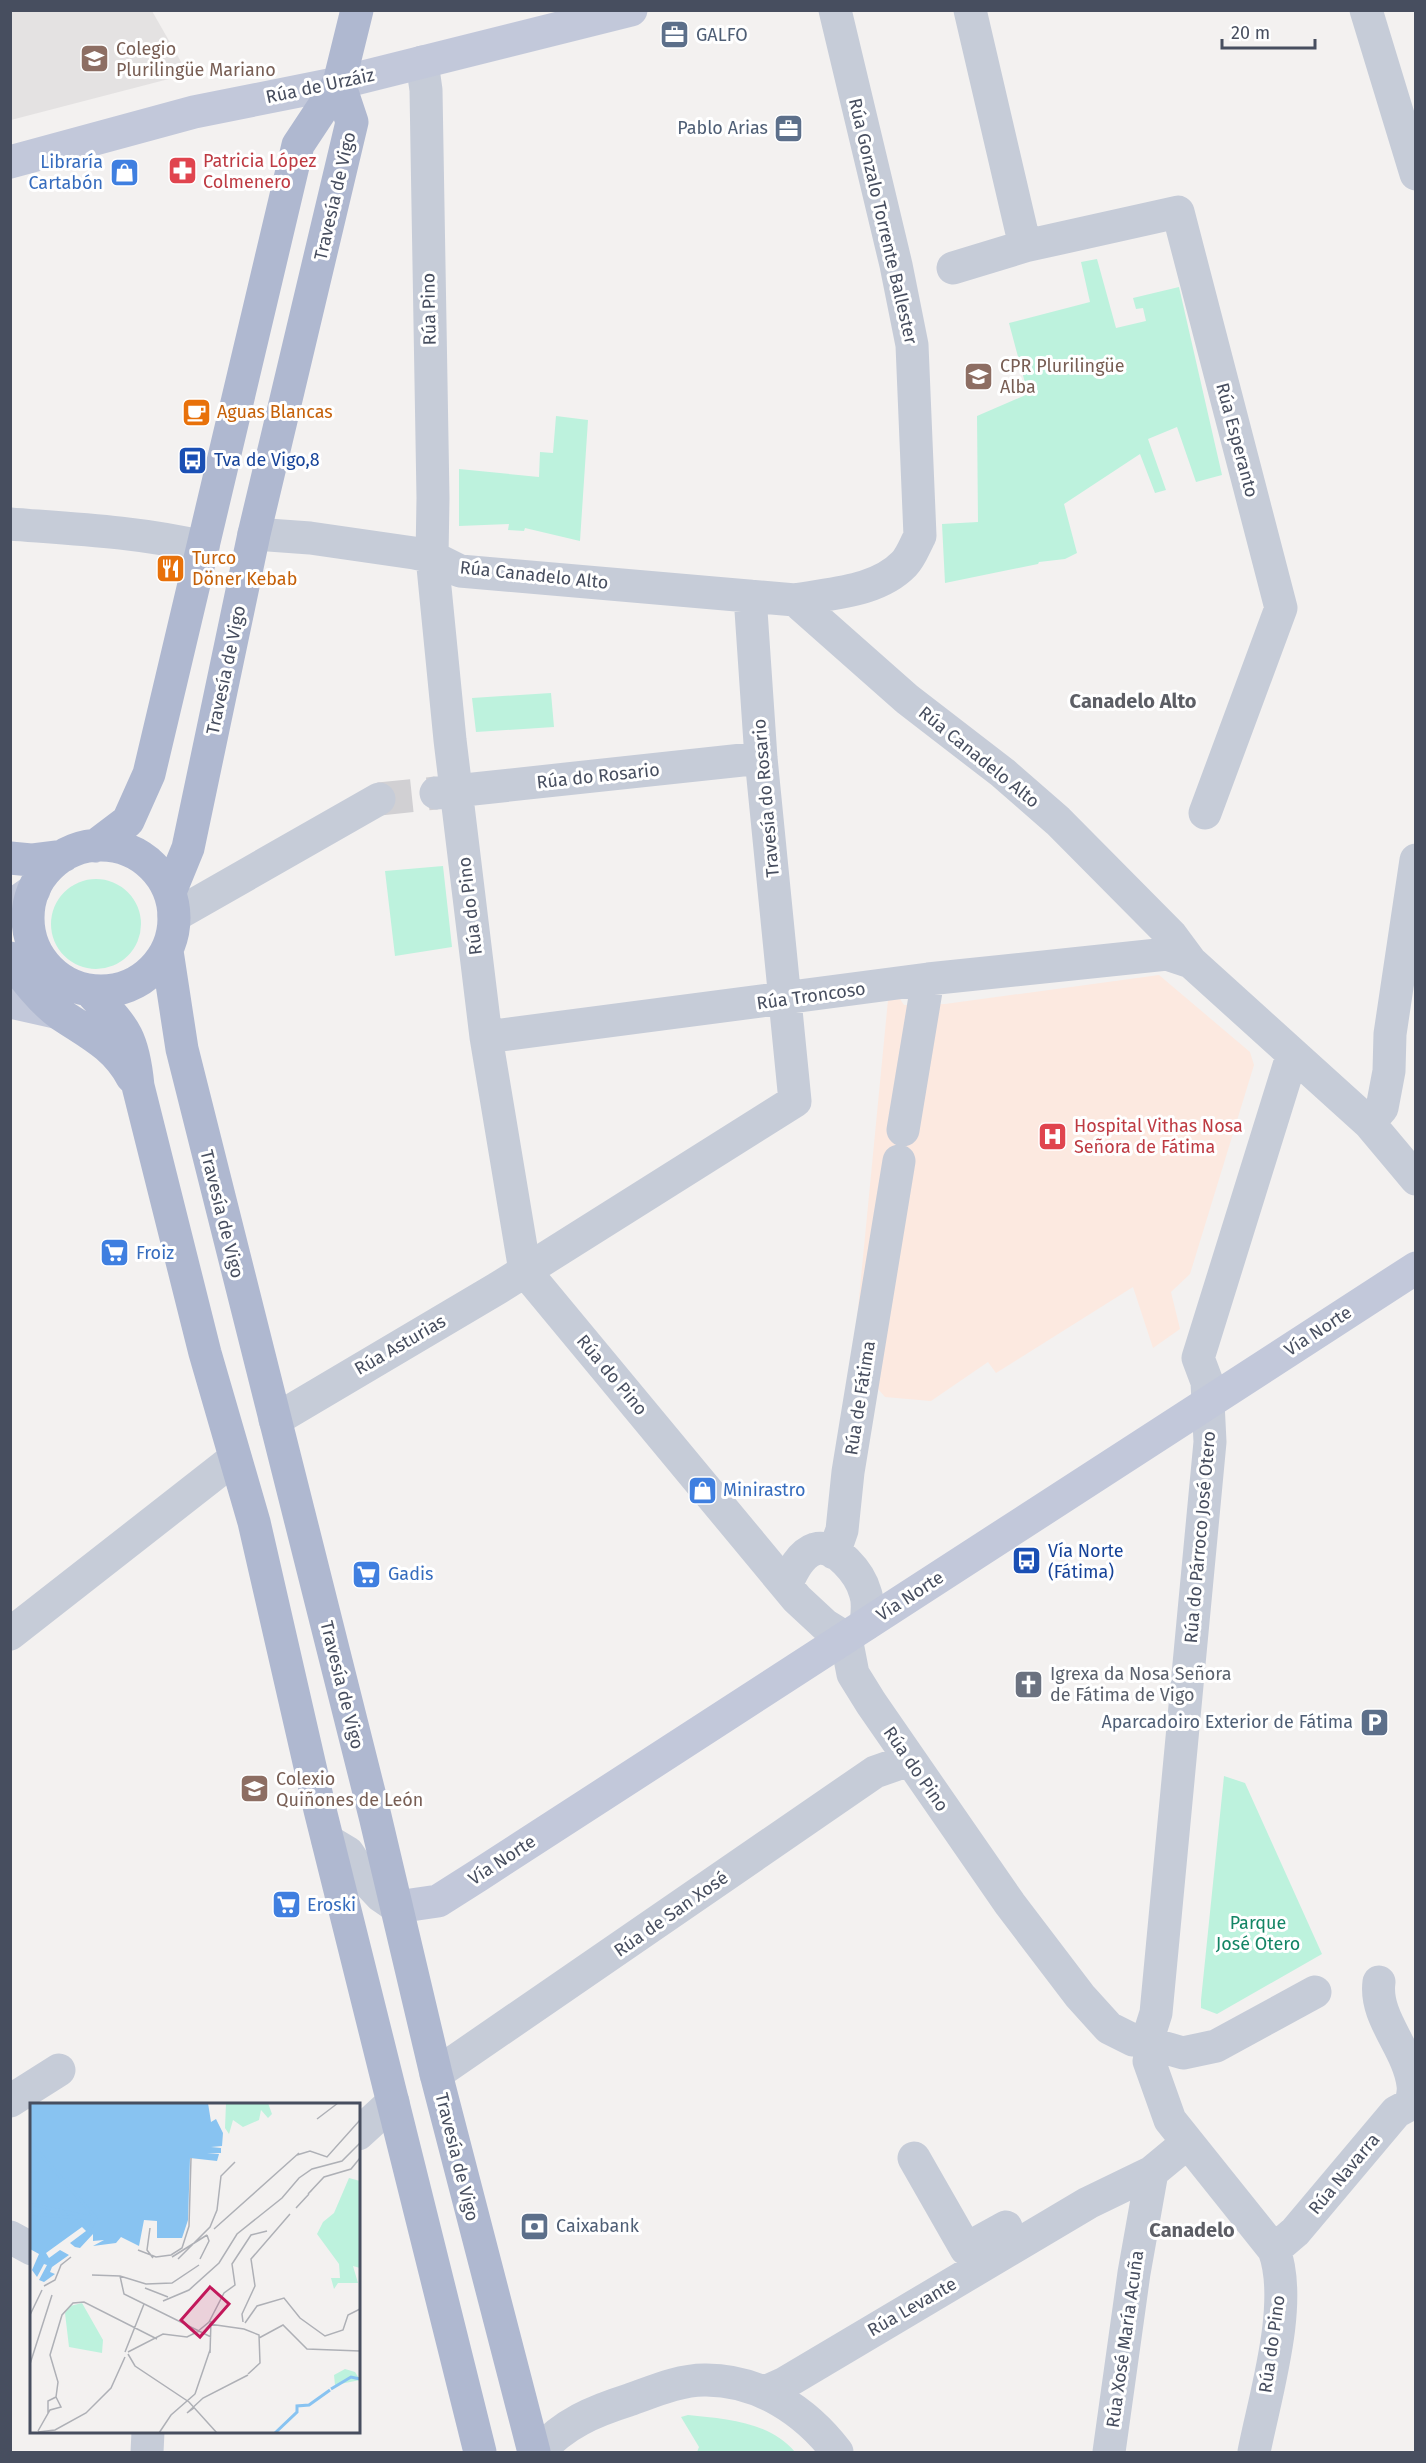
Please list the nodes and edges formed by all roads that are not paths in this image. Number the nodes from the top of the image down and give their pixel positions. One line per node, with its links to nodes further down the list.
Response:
1 (357, 10): 7 (main road)
2 (631, 10): 6 (street, Rúa de Urzáiz)
3 (835, 10): 17 (street, Rúa Gonzalo Torrente Ballester)
4 (970, 10): 10 (street)
5 (1366, 10): 9 (street)
6 (422, 62): 7 (street, Rúa de Urzáiz); 15 (street, Rúa Pino)
7 (339, 83): 8 (street, Rúa de Urzáiz); 13 (main road, Travesía de Vigo); 14 (main road, Travesía de Vigo)
8 (10, 162)
9 (1416, 174)
10 (1025, 246): 11 (street, Rúa Esperanto); 21 (street, Rúa Esperanto)
11 (954, 268)
12 (10, 524): 14 (street)
13 (254, 534): 15 (street, Rúa Canadelo Alto); 27 (main road, Travesía de Vigo)
14 (203, 547): 22 (main road, Travesía de Vigo)
15 (432, 557): 16 (street, Rúa Canadelo Alto); 19 (street, Rúa do Pino)
16 (750, 596): 17 (street, Rúa Canadelo Alto); 18 (street, Travesía do Rosario)
17 (795, 600): 28 (street, Rúa Canadelo Alto)
18 (761, 758): 19 (street, Rúa do Rosario); 37 (street, Travesía do Rosario)
19 (446, 792): 38 (street, Rúa do Pino)
20 (379, 799): 27 (street)
21 (1205, 813)
22 (94, 846): 23 (main road); 27 (main road)
23 (63, 856): 24 (main road); 26 (main road)
24 (10, 858)
25 (1416, 860): 41 (street)
26 (22, 899): 33 (main road)
27 (172, 904): 30 (main road)
28 (1156, 919): 31 (street); 32 (street, Rúa Canadelo Alto)
29 (10, 922): 33 (main road)
30 (167, 951): 36 (main road); 46 (main road, Travesía de Vigo)
31 (1136, 957): 32 (street, Rúa Troncoso); 35 (street, Rúa Troncoso)
32 (1191, 963): 39 (street, Rúa Canadelo Alto)
33 (18, 973): 34 (street); 40 (main road)
34 (55, 976): 36 (main road)
35 (928, 979): 37 (street, Rúa Troncoso); 48 (street, Rúa de Fátima)
36 (90, 991): 40 (main road)
37 (786, 1000): 38 (street, Rúa Troncoso); 44 (street, Travesía do Rosario)
38 (486, 1037): 44 (street, Rúa do Pino)
39 (1292, 1056): 41 (street, Rúa Canadelo Alto); 45 (street, Rúa do Párroco José Otero)
40 (138, 1086): 47 (main road)
41 (1369, 1123): 42 (street, Rúa Canadelo Alto)
42 (1416, 1179)
43 (1416, 1268): 45 (street, Vía Norte)
44 (525, 1271): 46 (street, Rúa Asturias); 49 (street, Rúa do Pino)
45 (1207, 1403): 50 (street, Vía Norte); 57 (street, Rúa do Párroco José Otero)
46 (275, 1420): 54 (main road, Travesía de Vigo)
47 (235, 1458): 51 (street); 53 (main road)
48 (834, 1553): 49 (street); 50 (street)
49 (786, 1585): 50 (street, Rúa do Pino)
50 (856, 1631): 52 (street, Rúa do Pino); 54 (street, Vía Norte)
51 (10, 1634)
52 (909, 1760): 57 (street, Rúa do Pino); 59 (street, Rúa de San Xosé)
53 (328, 1841): 54 (street); 61 (main road)
54 (397, 1907): 59 (main road, Travesía de Vigo)
55 (1379, 1982): 62 (street)
56 (1316, 1992): 57 (street, Rúa do Pino)
57 (1149, 2045): 64 (street, Rúa do Pino)
58 (59, 2070): 60 (street)
59 (436, 2074): 74 (main road, Travesía de Vigo)
60 (10, 2101)
61 (393, 2102): 63 (street); 78 (main road)
62 (1413, 2104): 72 (street, Rúa Navarra)
63 (360, 2132)
64 (1187, 2143): 66 (street, Rúa Levante); 72 (street, Rúa do Pino)
65 (914, 2158): 68 (street)
66 (1152, 2172): 67 (street, Rúa Levante); 69 (street, Rúa Xosé María Acuña)
67 (1098, 2198): 68 (street, Rúa Levante); 69 (street, Rúa Xosé María Acuña)
68 (1059, 2221): 73 (street, Rúa Levante)
69 (1142, 2226): 82 (street, Rúa Xosé María Acuña)
70 (10, 2237): 71 (street)
71 (30, 2248)
72 (1274, 2250): 83 (street, Rúa do Pino)
73 (765, 2392): 75 (street); 81 (street)
74 (518, 2397): 75 (street); 79 (main road, Travesía de Vigo)
75 (569, 2424): 80 (street)
76 (148, 2433): 77 (street)
77 (147, 2452)
78 (480, 2452)
79 (534, 2452)
80 (539, 2452)
81 (837, 2452)
82 (1109, 2452)
83 (1254, 2452)

